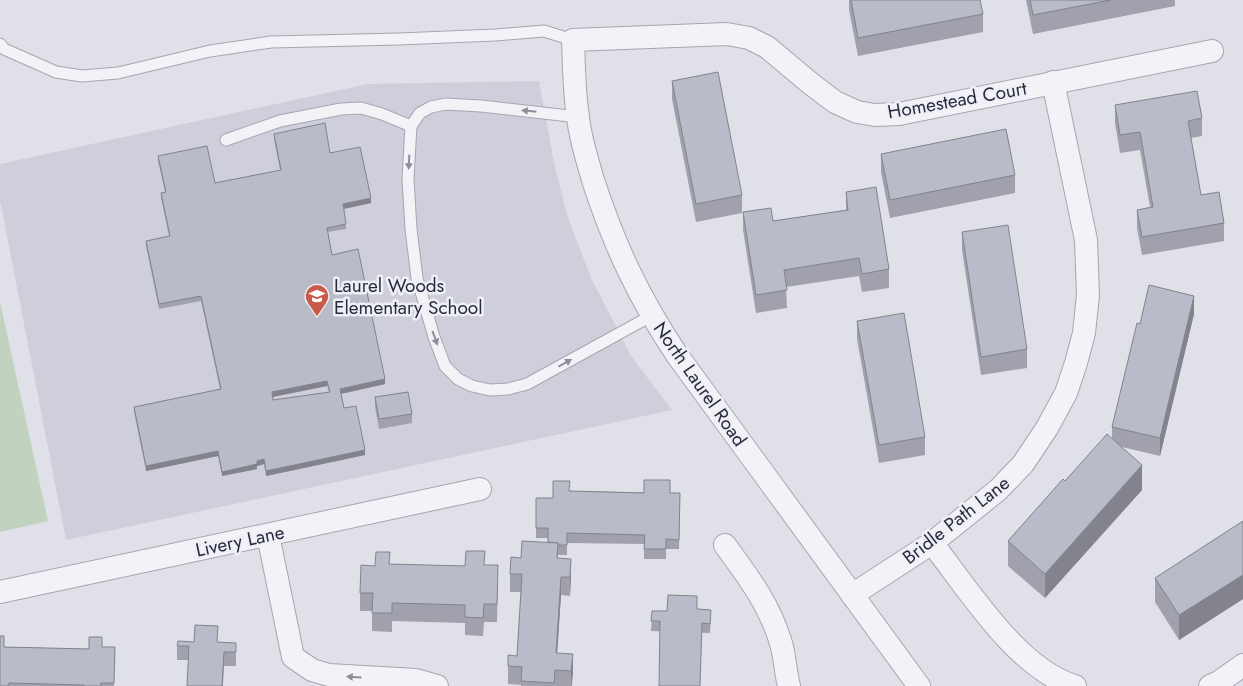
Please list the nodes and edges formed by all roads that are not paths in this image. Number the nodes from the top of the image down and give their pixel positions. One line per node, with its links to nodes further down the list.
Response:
1 (573, 40): 2 (lane); 4 (street, Homestead Court); 5 (street, North Laurel Road)
2 (1, 49)
3 (1212, 51): 4 (street, Homestead Court)
4 (1054, 82): 11 (street, Bridle Path Lane)
5 (578, 117): 6 (lane, one-way to 6); 8 (street, North Laurel Road)
6 (411, 126): 7 (lane); 8 (lane, one-way to 8)
7 (226, 140)
8 (652, 316): 14 (street, North Laurel Road)
9 (480, 489): 10 (street, Livery Lane)
10 (268, 535): 13 (street, Livery Lane); 16 (street, one-way to 10)
11 (932, 543): 14 (street, Bridle Path Lane); 19 (street)
12 (725, 546): 17 (street)
13 (0, 592)
14 (852, 596): 18 (street, North Laurel Road)
15 (1243, 665): 20 (street)
16 (437, 686)
17 (789, 686)
18 (919, 686)
19 (1075, 686)
20 (1210, 686)

